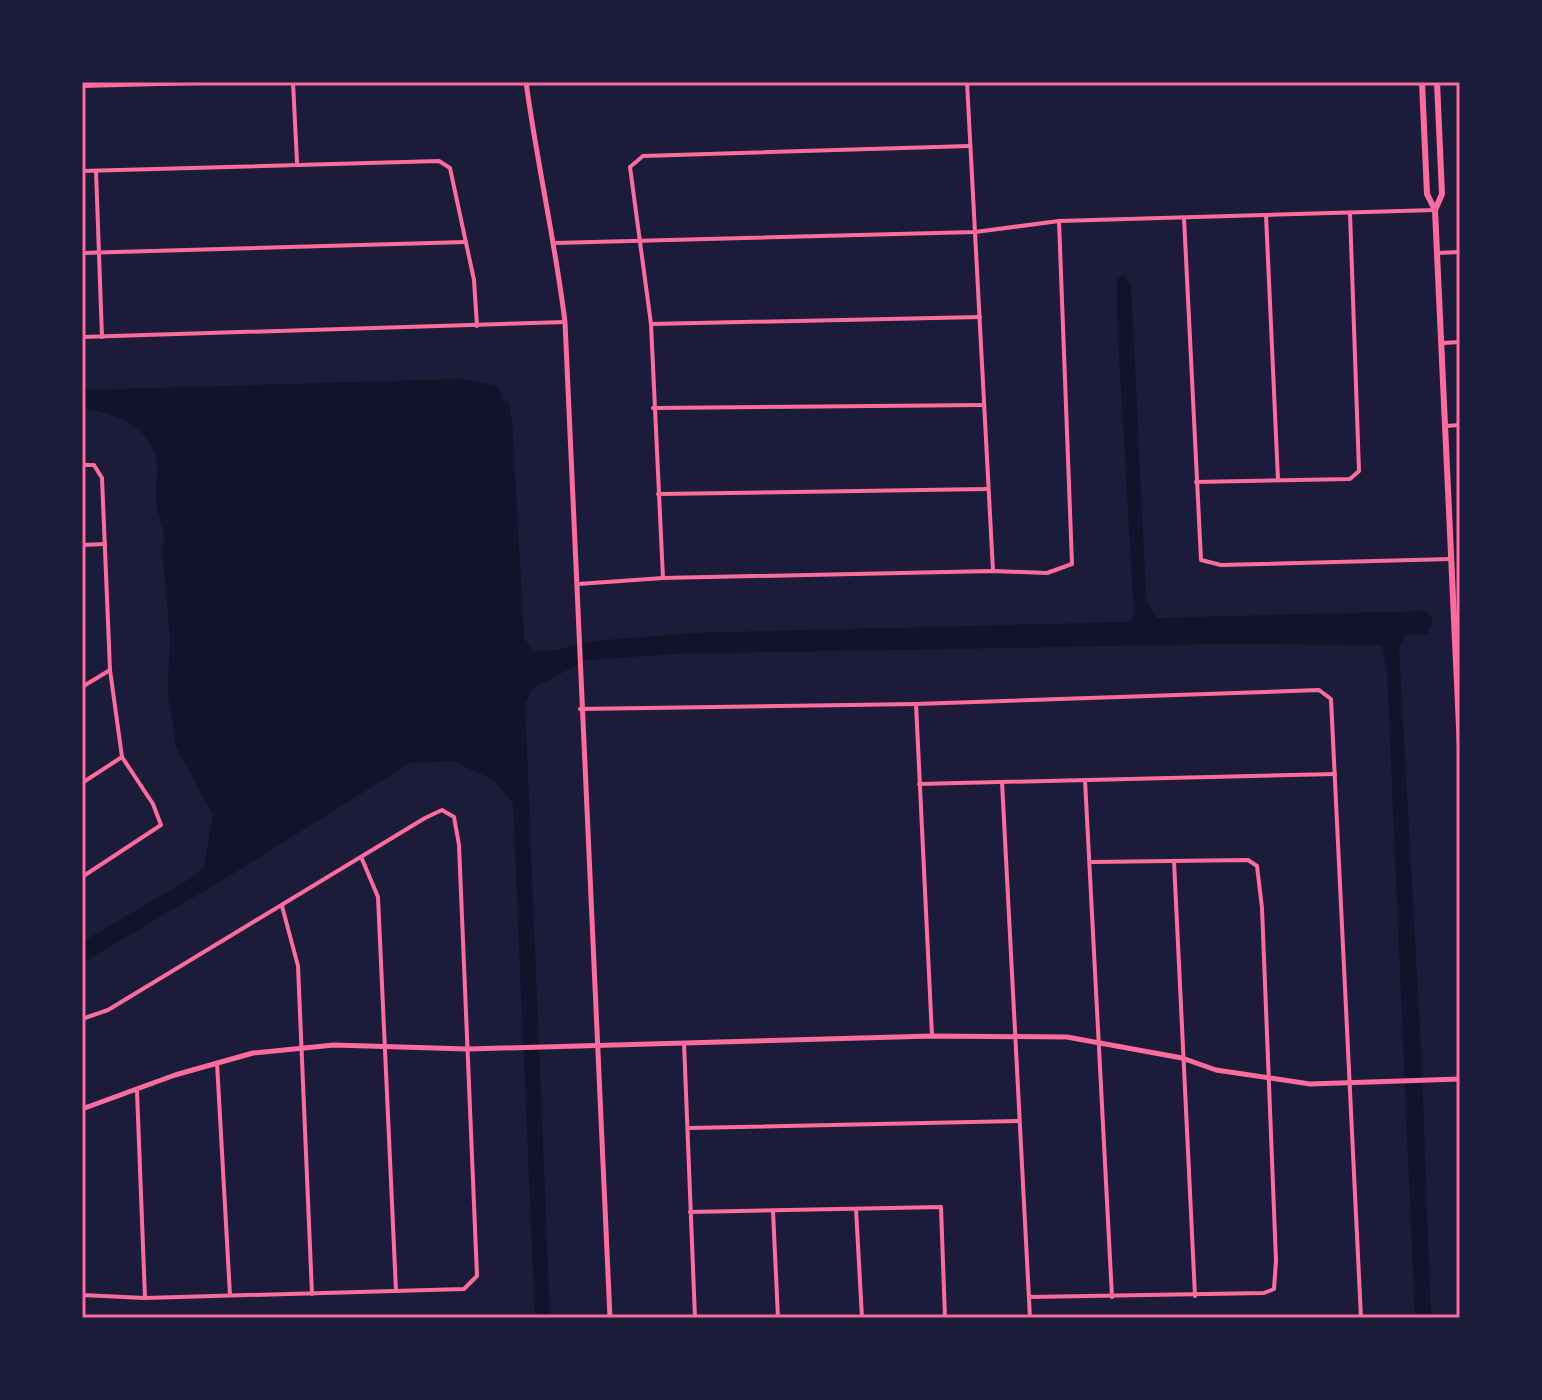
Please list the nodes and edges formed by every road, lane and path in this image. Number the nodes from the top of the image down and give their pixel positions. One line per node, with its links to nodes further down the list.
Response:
1 (237, 82): 7 (street)
2 (293, 82): 9 (street)
3 (523, 82): 20 (street)
4 (967, 82): 8 (street)
5 (1422, 82): 12 (main road)
6 (1437, 82): 12 (main road)
7 (82, 86)
8 (969, 146): 17 (street); 18 (street)
9 (297, 162): 10 (street); 19 (street)
10 (96, 170): 11 (street); 21 (street)
11 (82, 171)
12 (1435, 210): 13 (street); 24 (main road)
13 (1350, 213): 14 (street); 38 (street)
14 (1266, 215): 15 (street); 38 (street)
15 (1184, 218): 16 (street); 39 (street)
16 (1059, 221): 17 (street); 45 (street)
17 (975, 232): 18 (street); 25 (street)
18 (642, 241): 20 (street); 27 (street)
19 (466, 242): 21 (street); 28 (street)
20 (555, 243): 26 (street)
21 (98, 252): 23 (street); 30 (street)
22 (1460, 252): 24 (street)
23 (82, 253)
24 (1437, 253): 32 (main road)
25 (980, 317): 27 (street); 33 (street)
26 (565, 322): 28 (street); 47 (street)
27 (651, 324): 34 (street)
28 (477, 326): 30 (street)
29 (82, 337): 30 (street)
30 (102, 337)
31 (1460, 342): 32 (street)
32 (1441, 343): 36 (main road)
33 (983, 405): 34 (street); 40 (street)
34 (653, 408): 41 (street)
35 (1460, 425): 36 (street)
36 (1445, 426): 44 (main road)
37 (82, 465): 42 (street)
38 (1278, 480): 39 (street)
39 (1196, 482): 44 (street)
40 (986, 489): 41 (street); 45 (street)
41 (658, 494): 46 (street)
42 (105, 544): 43 (street); 50 (street)
43 (82, 545)
44 (1451, 559): 48 (main road)
45 (993, 571): 46 (street)
46 (663, 578): 47 (street)
47 (575, 584): 53 (street)
48 (1456, 600): 49 (main road)
49 (1458, 645): 54 (main road)
50 (110, 670): 51 (street); 55 (street)
51 (82, 687)
52 (916, 704): 53 (street); 56 (street); 60 (street)
53 (580, 709): 71 (street)
54 (1460, 748)
55 (122, 757): 59 (street); 64 (street)
56 (1335, 774): 57 (street); 79 (street)
57 (1085, 780): 58 (street); 63 (street)
58 (1002, 782): 60 (street); 68 (street)
59 (82, 783)
60 (919, 784): 67 (street)
61 (362, 859): 65 (street); 73 (street); 74 (street)
62 (1174, 861): 63 (street); 75 (street); 77 (street)
63 (1092, 862): 69 (street)
64 (82, 877)
65 (282, 906): 66 (street); 72 (street)
66 (82, 1019)
67 (932, 1036): 68 (street); 70 (street)
68 (1014, 1036): 69 (street); 82 (street)
69 (1099, 1042): 75 (street); 93 (street)
70 (684, 1043): 71 (street); 83 (street)
71 (596, 1046): 74 (street); 95 (street)
72 (301, 1048): 73 (street); 76 (street); 88 (street)
73 (383, 1049): 74 (street); 87 (street)
74 (468, 1049): 87 (street)
75 (1182, 1058): 77 (street); 91 (street)
76 (217, 1063): 80 (street); 90 (street)
77 (1267, 1079): 79 (street); 91 (street)
78 (1460, 1079): 79 (street)
79 (1351, 1083): 101 (street)
80 (137, 1091): 81 (street); 94 (street)
81 (82, 1109)
82 (1019, 1121): 83 (street); 92 (street)
83 (688, 1128): 86 (street)
84 (856, 1208): 85 (street); 98 (street); 99 (street)
85 (773, 1211): 86 (street); 97 (street)
86 (690, 1212): 96 (street)
87 (396, 1291): 88 (street)
88 (312, 1294): 90 (street)
89 (82, 1295): 94 (street)
90 (230, 1295): 94 (street)
91 (1195, 1296): 93 (street)
92 (1029, 1297): 93 (street); 100 (street)
93 (1112, 1297)
94 (145, 1298)
95 (610, 1318)
96 (695, 1318)
97 (778, 1318)
98 (862, 1318)
99 (945, 1318)
100 (1030, 1318)
101 (1361, 1318)

